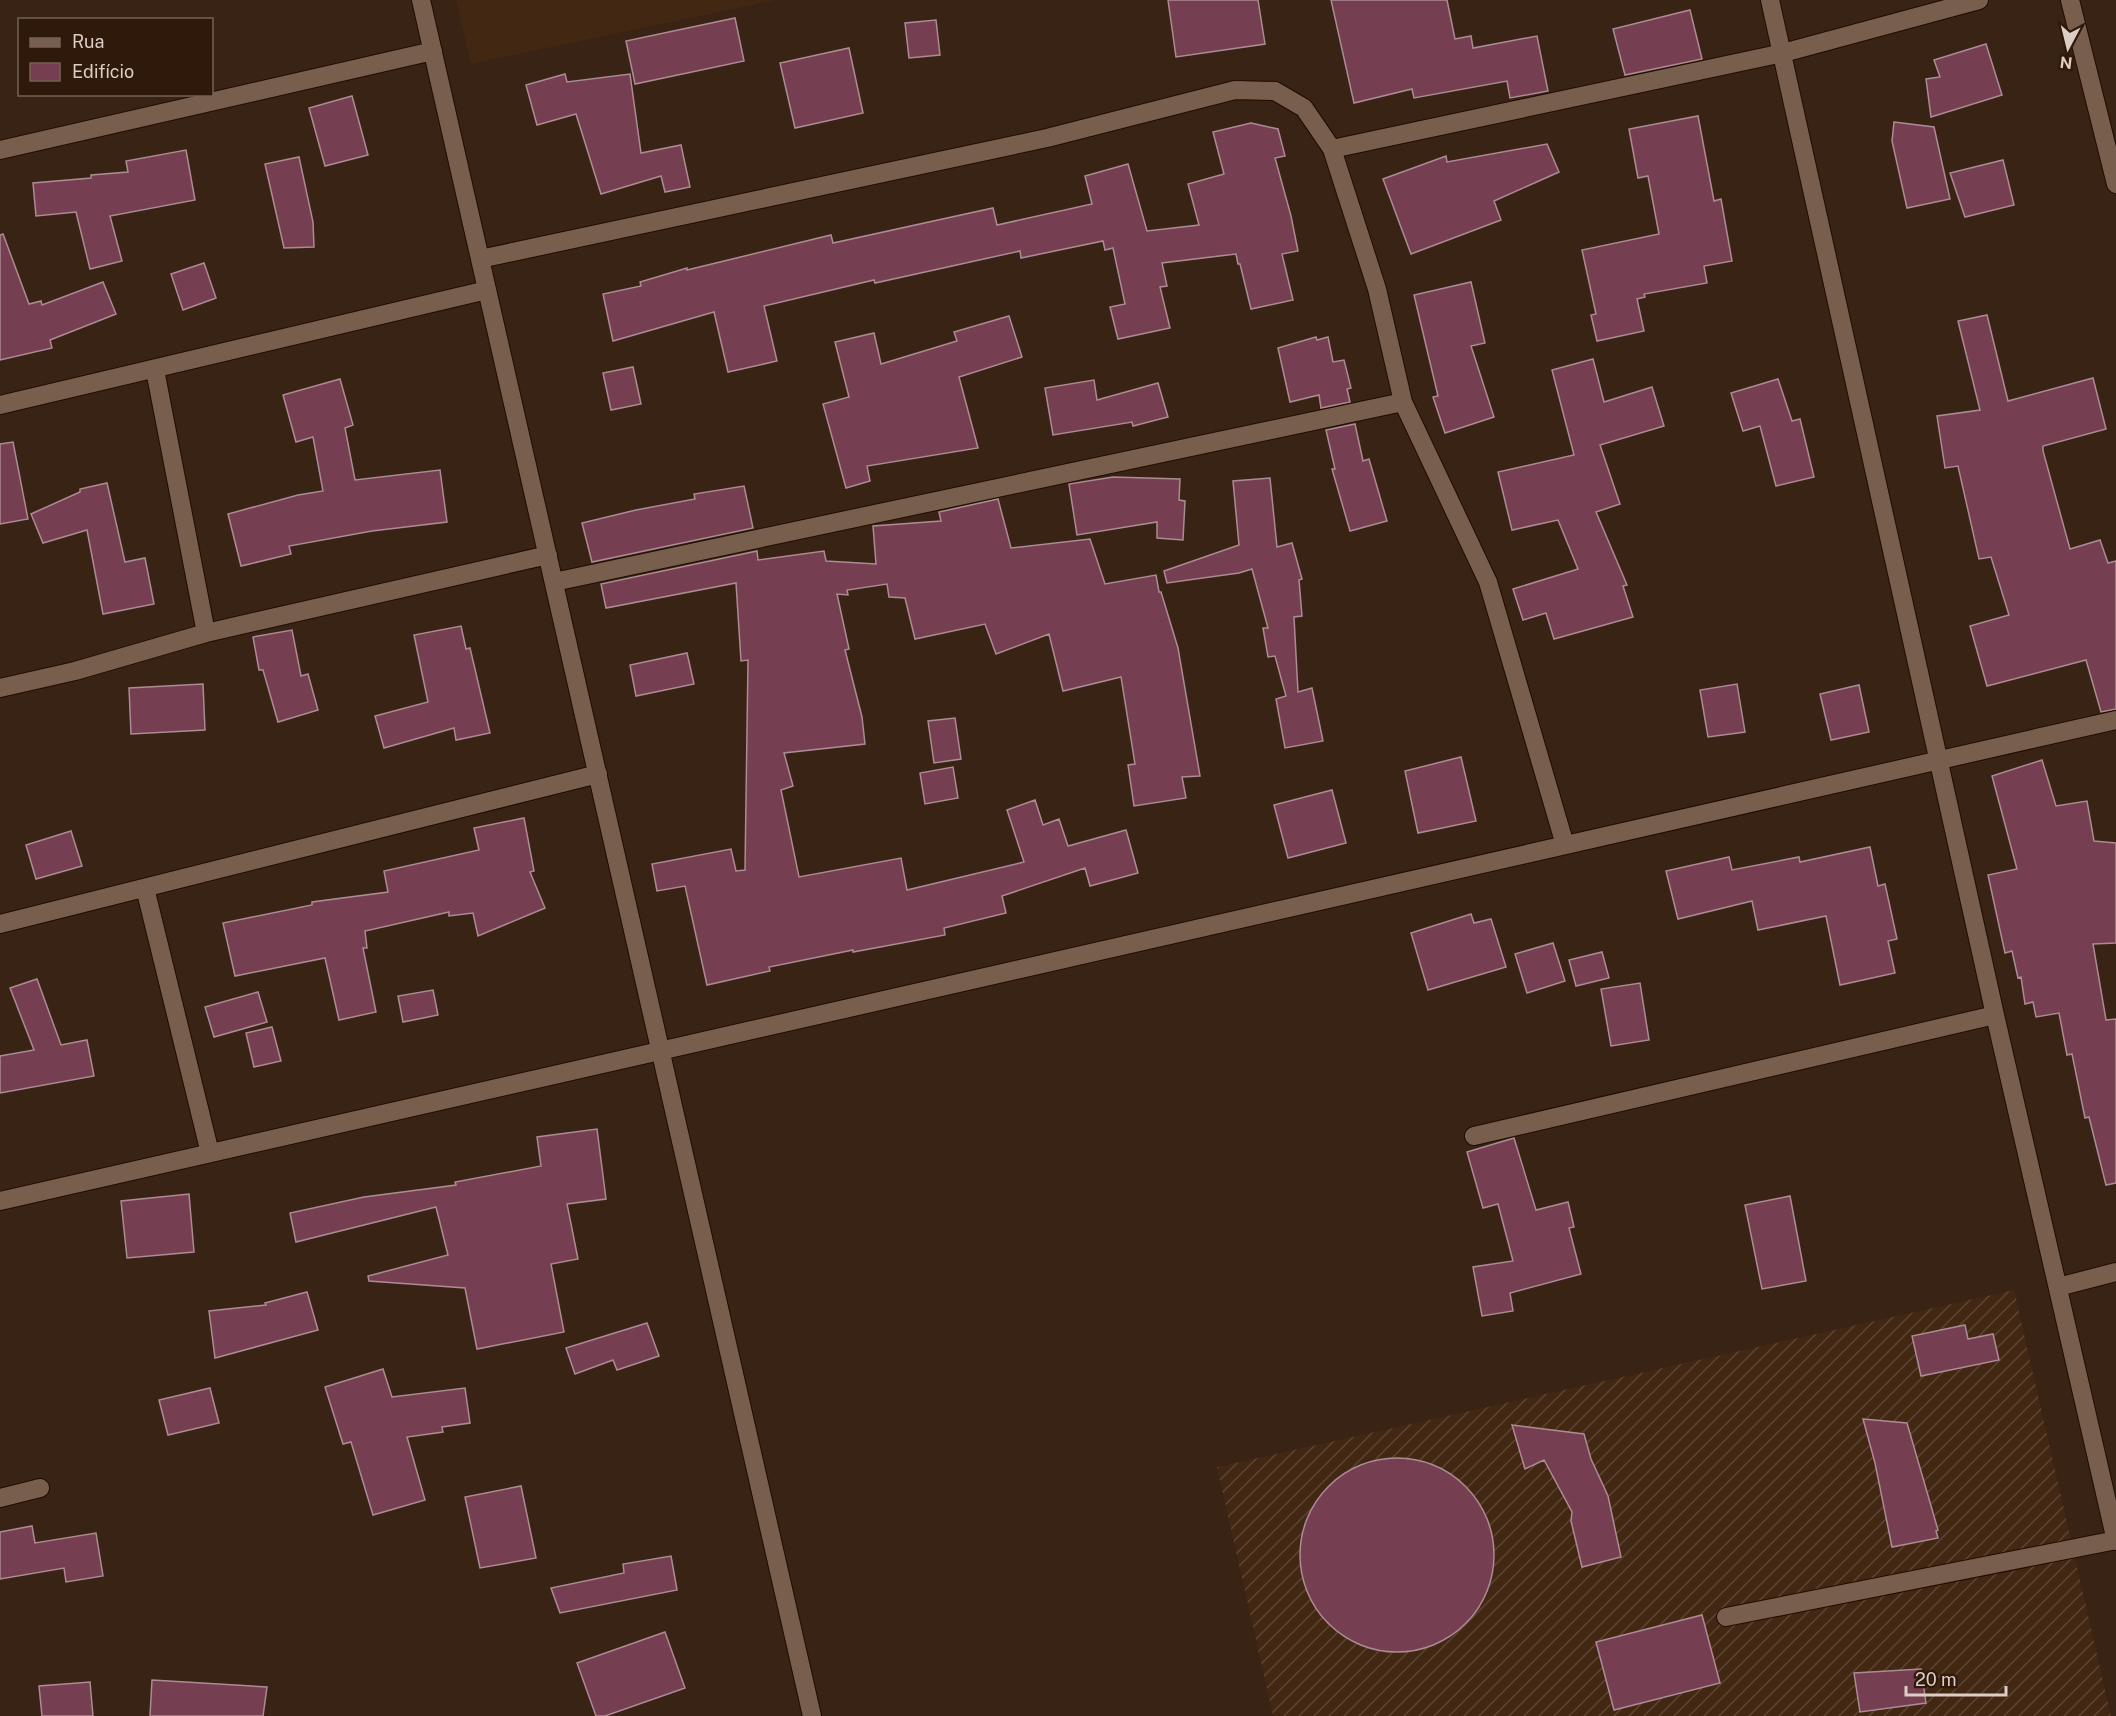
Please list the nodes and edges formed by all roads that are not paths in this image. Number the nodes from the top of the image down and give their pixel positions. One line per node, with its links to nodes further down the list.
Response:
1 (421, 0): 5 (street)
2 (1770, 0): 6 (street)
3 (1979, 0): 6 (street)
4 (2070, 0): 9 (street)
5 (433, 51): 8 (street); 10 (street)
6 (1783, 53): 7 (street); 20 (street)
7 (1332, 149): 10 (street); 13 (street)
8 (0, 150)
9 (2116, 184)
10 (480, 259): 11 (street)
11 (487, 290): 12 (street); 15 (street)
12 (155, 370): 14 (street); 17 (street)
13 (1403, 402): 16 (street); 22 (street)
14 (0, 405)
15 (548, 555): 16 (street); 17 (street)
16 (554, 582): 21 (street)
17 (206, 633): 18 (street)
18 (0, 687)
19 (2116, 720): 20 (street)
20 (1939, 760): 22 (street); 25 (street)
21 (598, 774): 23 (street); 26 (street)
22 (1565, 845): 26 (street)
23 (145, 888): 24 (street); 28 (street)
24 (0, 924)
25 (1995, 1015): 27 (street); 31 (street)
26 (661, 1051): 28 (street); 36 (street)
27 (1474, 1136)
28 (210, 1153): 29 (street)
29 (0, 1201)
30 (2116, 1272): 31 (street)
31 (2058, 1287): 34 (street)
32 (40, 1488): 33 (street)
33 (0, 1498)
34 (2116, 1541): 35 (street)
35 (1726, 1617)
36 (812, 1716)

